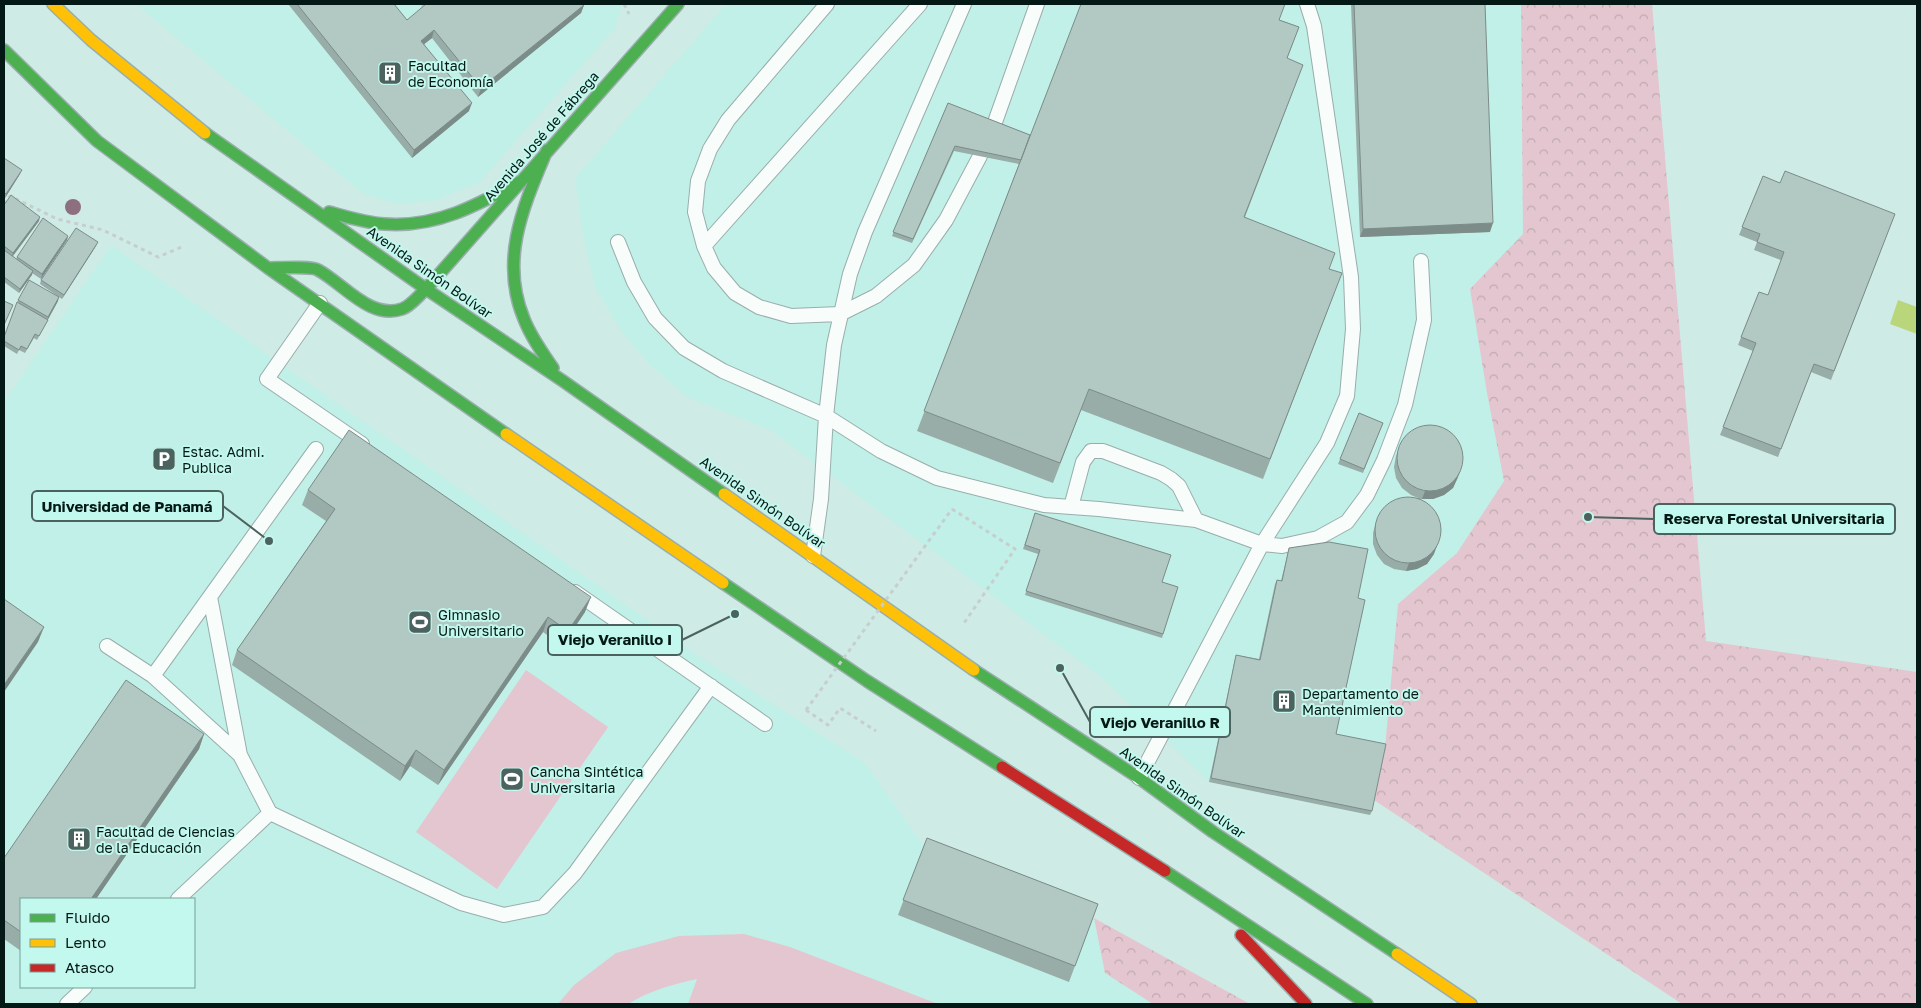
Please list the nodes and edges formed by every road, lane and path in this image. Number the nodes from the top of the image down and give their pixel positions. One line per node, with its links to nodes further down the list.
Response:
1 (53, 4): 16 (main road, Avenida Simón Bolívar)
2 (422, 4): 3 (path)
3 (426, 4)
4 (678, 4): 12 (main road, Avenida José de Fábrega)
5 (827, 4): 19 (lane)
6 (920, 4): 19 (lane)
7 (964, 4): 24 (lane)
8 (1037, 4): 11 (lane)
9 (1307, 4): 31 (lane)
10 (4, 50): 21 (main road)
11 (994, 125)
12 (547, 150): 14 (main road, Avenida José de Fábrega); 25 (main road)
13 (980, 156): 24 (lane)
14 (521, 181): 16 (main road); 22 (main road, Avenida José de Fábrega)
15 (4, 204): 18 (path)
16 (309, 206): 22 (main road, Avenida Simón Bolívar)
17 (618, 242): 26 (lane)
18 (184, 246)
19 (704, 246): 24 (lane)
20 (1421, 261): 31 (lane)
21 (268, 268): 22 (main road, Avenida José de Fábrega); 23 (main road)
22 (426, 289): 25 (main road, Avenida Simón Bolívar)
23 (320, 303): 28 (lane); 44 (main road)
24 (840, 314): 26 (lane)
25 (563, 381): 32 (main road, Avenida Simón Bolívar)
26 (826, 416): 29 (lane); 32 (lane)
27 (316, 449): 34 (lane)
28 (375, 453)
29 (1070, 507): 30 (lane); 30 (lane)
30 (1196, 520): 31 (lane)
31 (1262, 544): 42 (lane)
32 (813, 556): 42 (main road, Avenida Simón Bolívar)
33 (563, 584): 38 (lane)
34 (210, 598): 37 (lane); 41 (lane)
35 (978, 602): 40 (path, bridge)
36 (107, 646): 37 (lane)
37 (153, 676): 41 (lane)
38 (711, 686): 39 (lane); 43 (lane)
39 (765, 724)
40 (876, 732)
41 (240, 755): 43 (lane)
42 (1139, 778): 50 (main road, Avenida Simón Bolívar)
43 (270, 813): 45 (lane)
44 (1172, 876): 48 (main road); 49 (main road)
45 (179, 898)
46 (84, 988): 47 (lane)
47 (67, 1004)
48 (1306, 1004)
49 (1367, 1004)
50 (1471, 1004)

